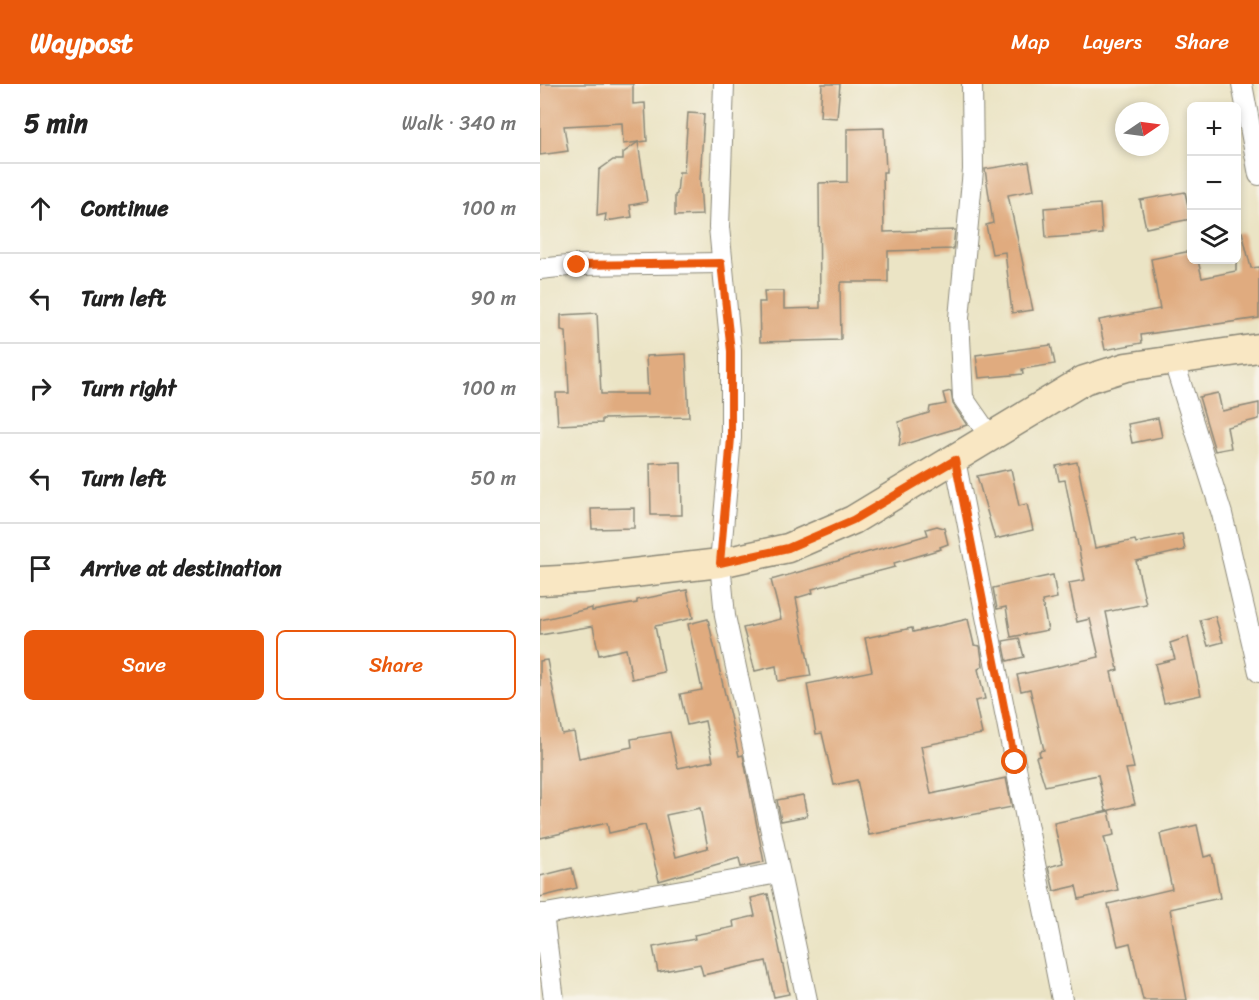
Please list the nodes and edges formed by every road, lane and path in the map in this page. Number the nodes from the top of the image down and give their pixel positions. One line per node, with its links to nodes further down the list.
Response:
1 (724, 84): 5 (street)
2 (972, 84): 9 (street)
3 (1242, 84): 4 (street)
4 (1259, 175)
5 (721, 263): 6 (street); 11 (street)
6 (540, 268)
7 (1259, 348): 8 (street)
8 (1173, 359): 9 (street); 13 (street)
9 (991, 438): 10 (street)
10 (955, 460): 11 (street); 18 (street)
11 (720, 563): 12 (street); 14 (street)
12 (540, 580)
13 (1259, 672)
14 (779, 873): 15 (street); 17 (street)
15 (542, 915): 16 (street)
16 (554, 1000)
17 (807, 1000)
18 (1062, 1000)

